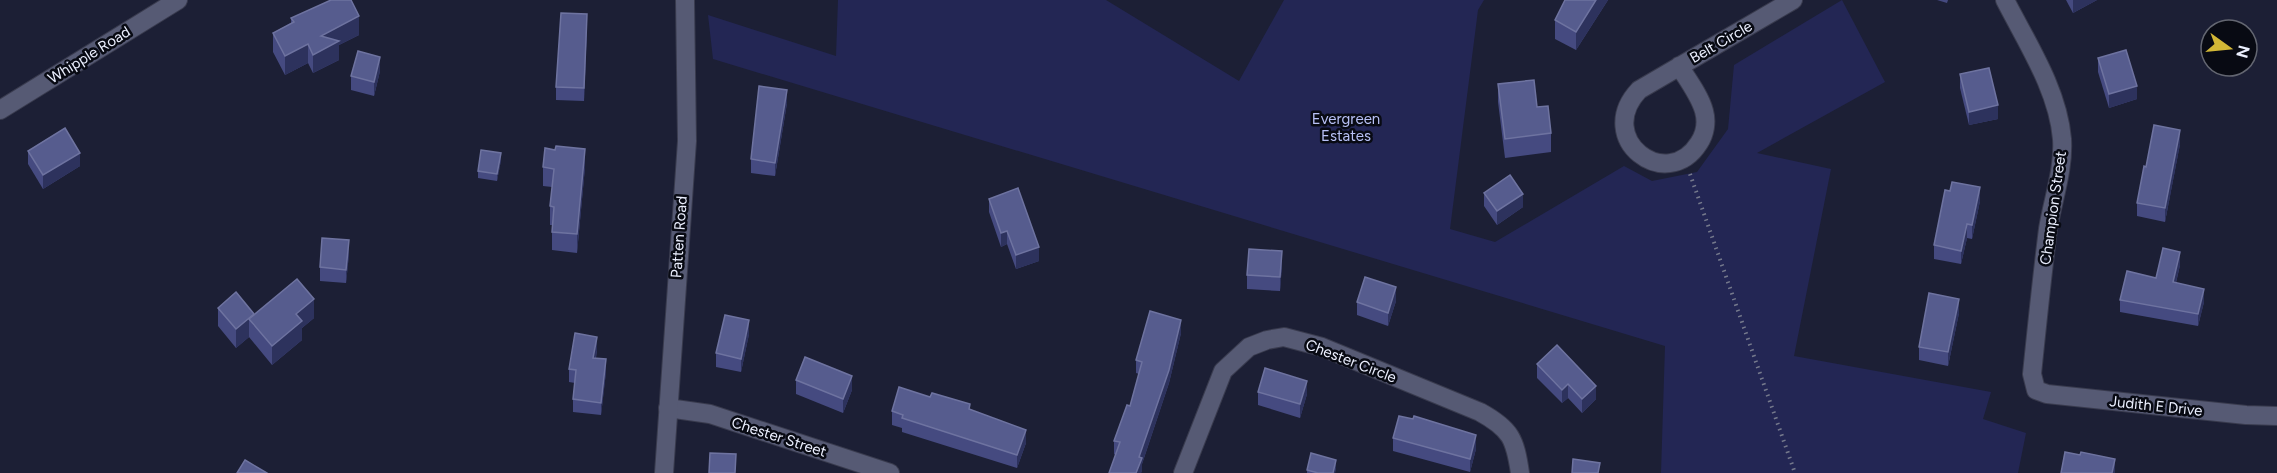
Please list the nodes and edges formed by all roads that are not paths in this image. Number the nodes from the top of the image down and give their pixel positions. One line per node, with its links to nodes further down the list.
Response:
1 (178, 0): 6 (street, Whipple Road)
2 (685, 0): 8 (street, Patten Road)
3 (1793, 0): 5 (street, Belt Circle)
4 (2005, 0): 7 (street, Champion Street)
5 (1679, 66): 5 (street, Belt Circle)
6 (0, 110)
7 (2036, 390): 9 (street, Judith E Drive)
8 (668, 408): 10 (street, Patten Road); 11 (street, Chester Street)
9 (2277, 416)
10 (664, 473)
11 (890, 473)
12 (1183, 473): 13 (street, Chester Circle)
13 (1520, 473)

